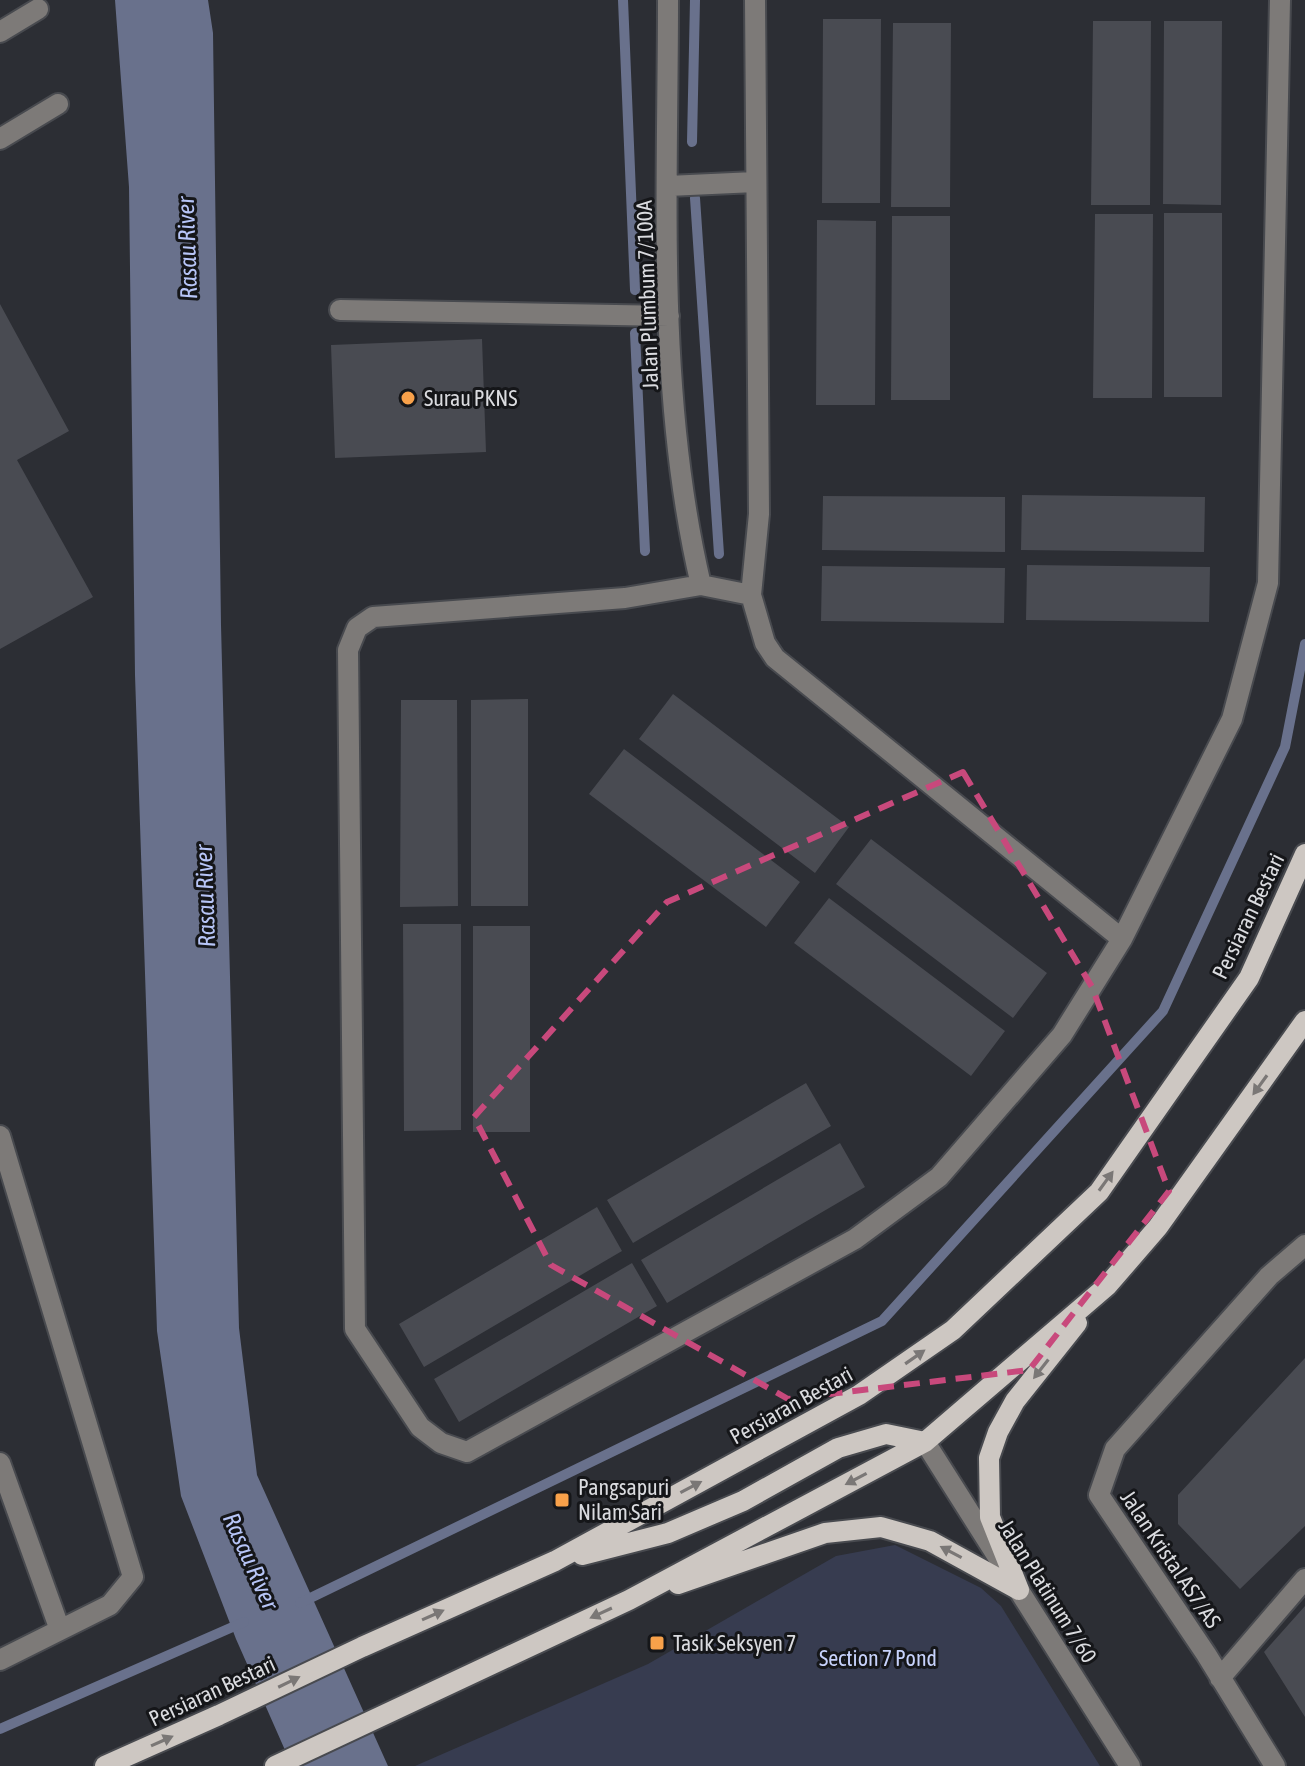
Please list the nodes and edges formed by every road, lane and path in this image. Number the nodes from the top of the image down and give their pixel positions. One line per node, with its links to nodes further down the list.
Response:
1 (668, 0): 9 (street, Jalan Plumbum 7/100A)
2 (755, 0): 8 (street)
3 (1280, 0): 15 (street)
4 (38, 9): 5 (street)
5 (0, 32)
6 (58, 104): 7 (street)
7 (0, 139)
8 (755, 182): 9 (street); 13 (street)
9 (668, 186): 11 (street, Jalan Plumbum 7/100A)
10 (340, 310): 11 (street)
11 (669, 316): 12 (street, Jalan Plumbum 7/100A)
12 (701, 585): 13 (street); 15 (street)
13 (751, 595): 15 (street)
14 (1305, 854): 22 (main road, Persiaran Bestari, one-way to 14)
15 (1122, 939)
16 (1305, 1021): 19 (main road, one-way to 19)
17 (0, 1136): 26 (street)
18 (1305, 1245): 28 (street, Jalan Kristal AS7/AS)
19 (1107, 1286): 20 (main road); 24 (main road, one-way to 24)
20 (925, 1442): 22 (main road); 24 (street, Jalan Platinum 7/60); 25 (main road, one-way to 25)
21 (0, 1463): 26 (street)
22 (555, 1561): 29 (main road, Persiaran Bestari, one-way to 22)
23 (1305, 1579): 28 (street)
24 (1019, 1590): 25 (main road, one-way to 25); 31 (street, Jalan Platinum 7/60)
25 (629, 1600): 30 (main road, one-way to 30)
26 (60, 1630): 27 (street)
27 (0, 1660)
28 (1220, 1678): 32 (street, Jalan Kristal AS7/AS)
29 (105, 1766)
30 (275, 1766)
31 (1130, 1766)
32 (1275, 1766)

